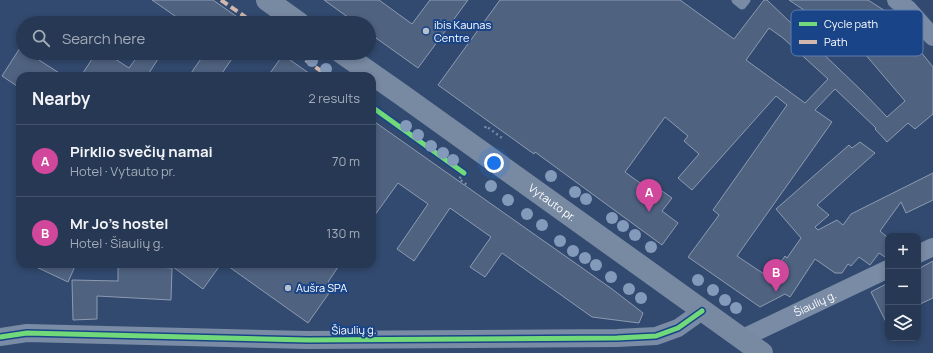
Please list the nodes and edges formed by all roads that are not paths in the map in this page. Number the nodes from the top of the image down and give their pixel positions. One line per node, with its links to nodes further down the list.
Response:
1 (267, 0): 6 (main road)
2 (736, 0): 3 (lane)
3 (746, 0)
4 (896, 0): 5 (street)
5 (909, 10)
6 (289, 16)
7 (923, 26): 8 (street)
8 (933, 37)
9 (352, 60): 10 (main road, Vytauto pr.)
10 (369, 72)
11 (376, 77): 15 (main road, Vytauto pr.)
12 (933, 247): 13 (street)
13 (921, 253)
14 (885, 270): 17 (street, Šiaulių g.)
15 (702, 311): 17 (main road, Vytauto pr.); 19 (street, Šiaulių g.)
16 (0, 337): 18 (street, Šiaulių g.)
17 (742, 339): 20 (main road, Vytauto pr.)
18 (338, 346): 19 (street, Šiaulių g.)
19 (616, 346)
20 (762, 353)

